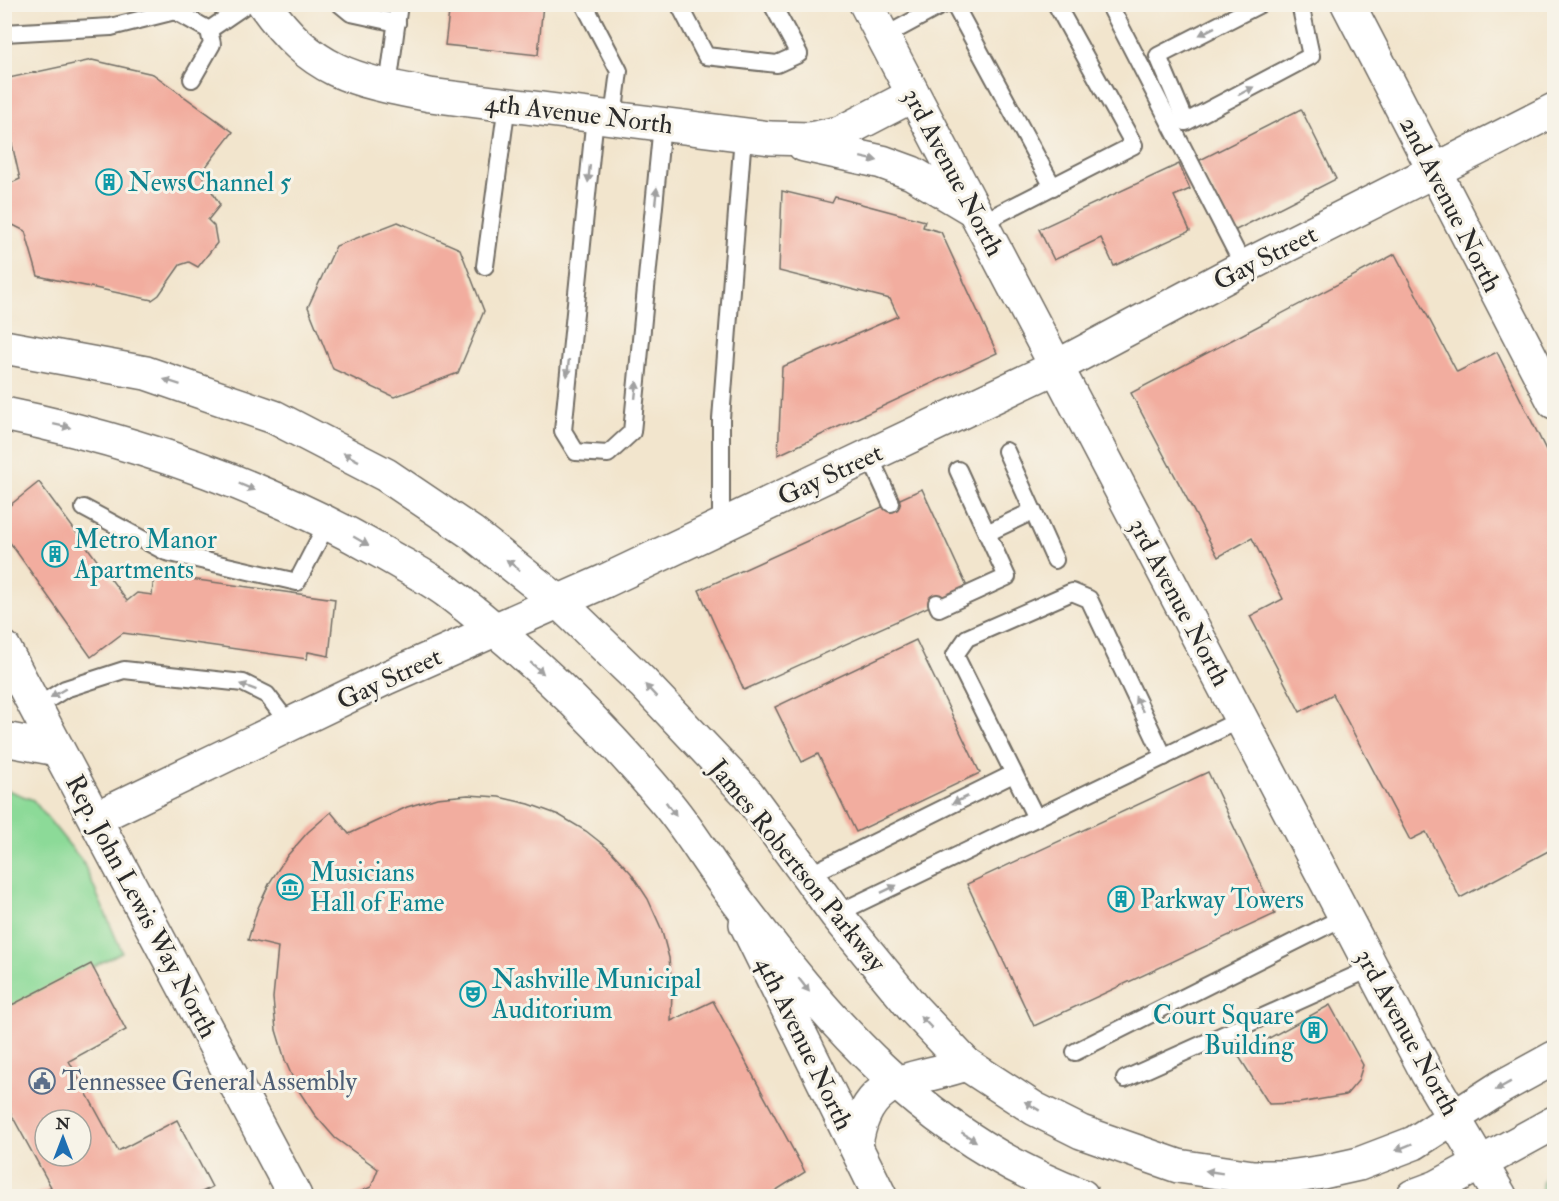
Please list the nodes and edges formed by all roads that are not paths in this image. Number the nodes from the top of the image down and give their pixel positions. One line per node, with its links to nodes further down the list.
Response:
1 (248, 4): 18 (lane)
2 (264, 4): 22 (street, 4th Avenue North)
3 (340, 4): 17 (lane)
4 (399, 4): 17 (lane)
5 (584, 4): 26 (lane)
6 (679, 4): 7 (lane)
7 (772, 4)
8 (866, 4): 20 (street, 3rd Avenue North)
9 (944, 4): 20 (lane)
10 (954, 4): 30 (lane)
11 (1056, 4): 30 (lane)
12 (1109, 4): 33 (lane)
13 (1260, 4): 14 (lane, one-way to 14)
14 (1300, 4)
15 (1348, 4): 29 (street, 2nd Avenue North)
16 (174, 8): 18 (lane); 19 (lane)
17 (397, 23): 22 (lane)
18 (209, 30): 21 (lane)
19 (4, 33)
20 (883, 37): 23 (street, 3rd Avenue North)
21 (192, 80)
22 (388, 87): 24 (street, 4th Avenue North)
23 (913, 94): 28 (street, 4th Avenue North); 31 (street, 3rd Avenue North)
24 (507, 104): 26 (street, 4th Avenue North); 32 (lane)
25 (1554, 110): 29 (street, Gay Street)
26 (604, 117): 27 (street, 4th Avenue North); 27 (lane, one-way to 27)
27 (663, 124): 28 (street, 4th Avenue North)
28 (757, 137): 31 (street, one-way to 31); 45 (lane)
29 (1434, 173): 33 (street, Gay Street); 36 (street, 2nd Avenue North)
30 (1053, 186): 31 (lane)
31 (977, 216): 35 (street, 3rd Avenue North)
32 (485, 266)
33 (1244, 267): 35 (street, Gay Street)
34 (4, 347): 48 (street, James Robertson Parkway, one-way to 34)
35 (1056, 367): 39 (street, Gay Street); 53 (street, 3rd Avenue North)
36 (1554, 402)
37 (4, 414): 44 (street, one-way to 44)
38 (1006, 452): 43 (lane)
39 (869, 455): 41 (lane); 45 (street, Gay Street)
40 (958, 470): 46 (lane)
41 (891, 503)
42 (84, 508): 44 (lane)
43 (1033, 511): 46 (lane); 47 (lane)
44 (328, 522): 50 (street, one-way to 50)
45 (721, 525): 48 (street, Gay Street)
46 (987, 533): 49 (lane)
47 (1056, 560)
48 (558, 602): 50 (street, Gay Street); 61 (street, James Robertson Parkway, one-way to 48)
49 (937, 603)
50 (493, 630): 54 (street, Gay Street); 62 (street, one-way to 62)
51 (4, 648): 52 (street, Rep. John Lewis Way North)
52 (36, 707): 54 (lane, one-way to 52); 56 (street, Rep. John Lewis Way North)
53 (1242, 719): 57 (lane); 64 (street, 3rd Avenue North)
54 (289, 724): 59 (street, Gay Street)
55 (4, 739): 56 (street)
56 (57, 749): 59 (street, Rep. John Lewis Way North)
57 (1164, 757): 58 (lane, one-way to 58); 60 (lane)
58 (1013, 774): 60 (lane); 61 (lane, one-way to 61)
59 (96, 818): 76 (street, Rep. John Lewis Way North)
60 (1036, 818): 63 (lane, one-way to 60)
61 (809, 875): 63 (street, James Robertson Parkway)
62 (729, 890): 70 (street, one-way to 70); 73 (street, 4th Avenue North)
63 (836, 914): 68 (street, James Robertson Parkway, one-way to 63)
64 (1346, 916): 65 (street, 3rd Avenue North); 66 (lane)
65 (1372, 968): 69 (lane); 71 (street, 3rd Avenue North)
66 (1075, 1052)
67 (1554, 1058): 71 (street, James Robertson Parkway, one-way to 71)
68 (966, 1064): 70 (street); 71 (street, James Robertson Parkway, one-way to 68)
69 (1125, 1079)
70 (895, 1084): 73 (street); 75 (street, one-way to 75)
71 (1454, 1115): 74 (street, 3rd Avenue North)
72 (1554, 1123): 74 (street)
73 (856, 1145): 77 (street, 4th Avenue North)
74 (1480, 1162): 78 (street); 79 (street, 3rd Avenue North)
75 (1064, 1193)
76 (295, 1197)
77 (880, 1197)
78 (1413, 1197)
79 (1500, 1197)

